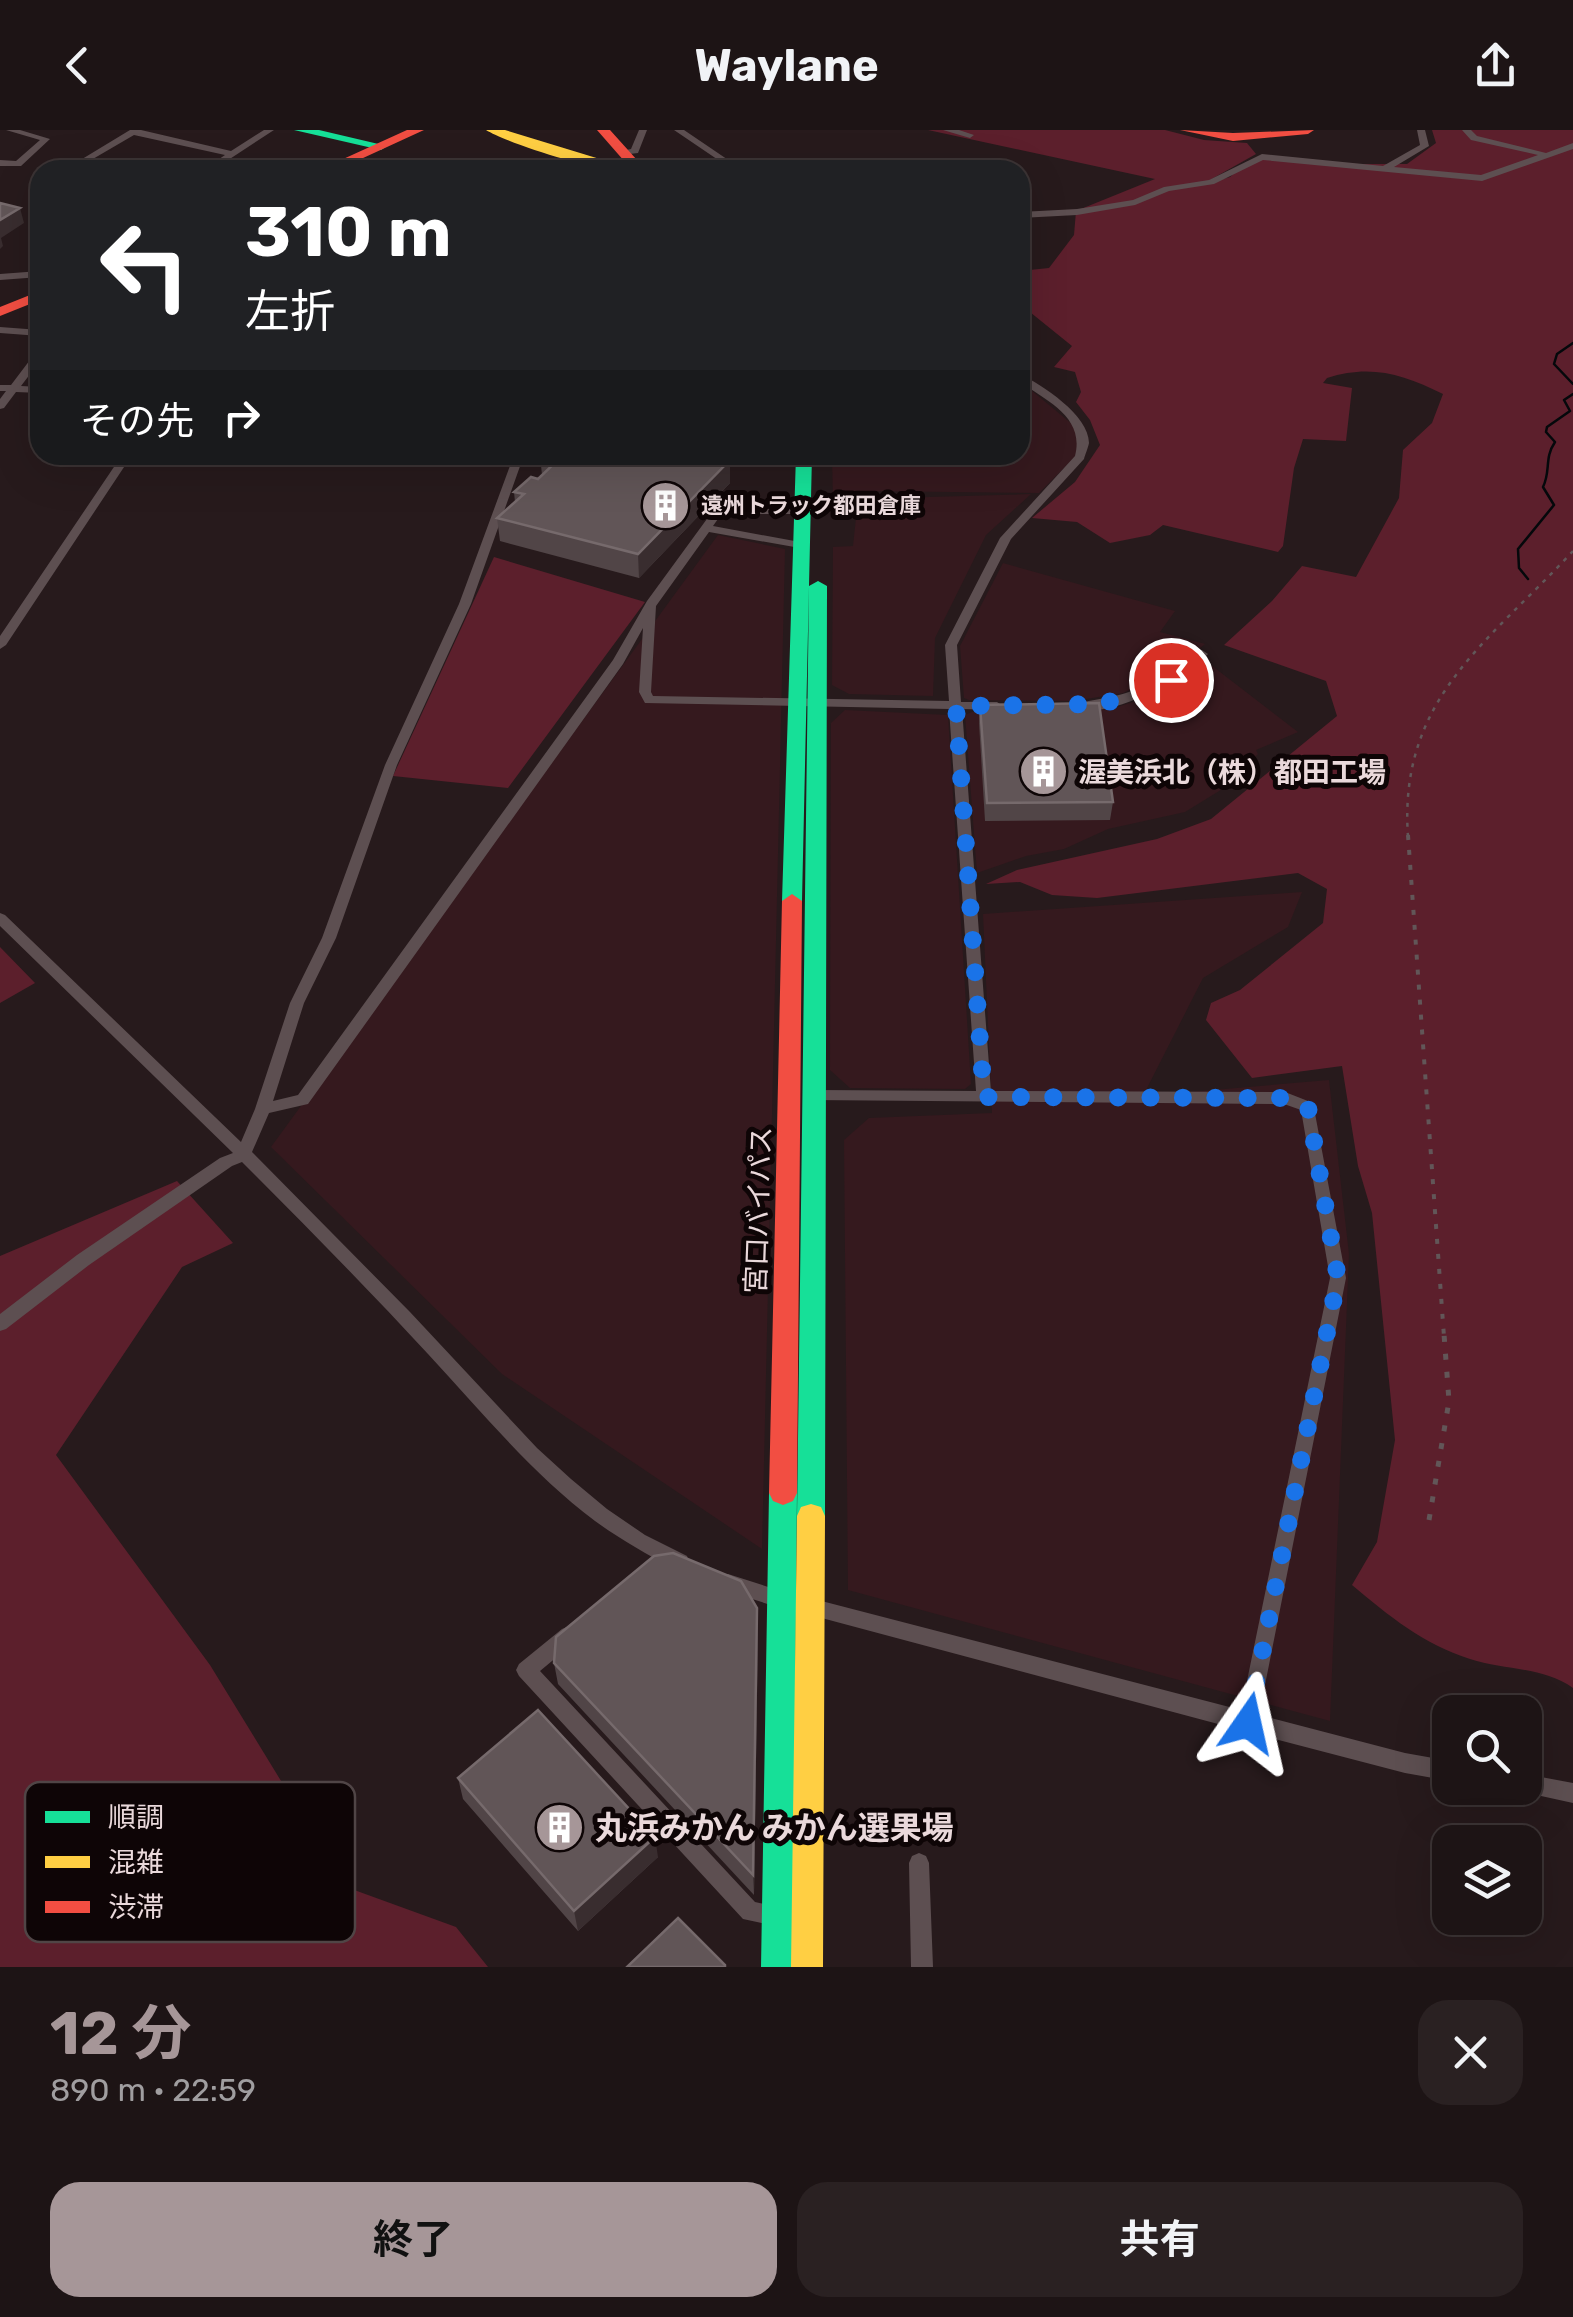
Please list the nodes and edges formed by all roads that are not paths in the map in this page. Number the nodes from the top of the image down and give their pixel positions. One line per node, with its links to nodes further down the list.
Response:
1 (270, 130): 19 (street)
2 (300, 130): 17 (main road)
3 (418, 130): 17 (main road)
4 (492, 130): 24 (main road)
5 (587, 130): 25 (main road)
6 (603, 130): 26 (main road)
7 (644, 130): 27 (street)
8 (678, 130): 28 (street)
9 (946, 130): 16 (street)
10 (1186, 130): 11 (main road)
11 (1308, 130)
12 (1420, 130): 30 (street)
13 (1466, 130): 20 (street)
14 (5, 131): 29 (street)
15 (134, 131): 19 (street); 21 (street)
16 (970, 135)
17 (381, 146): 23 (main road)
18 (1573, 146): 20 (street)
19 (232, 154): 22 (street)
20 (1543, 154): 30 (street)
21 (85, 160)
22 (223, 160)
23 (349, 160)
24 (569, 160)
25 (620, 160)
26 (623, 160)
27 (629, 160)
28 (724, 160)
29 (0, 164)
30 (1380, 169): 31 (street)
31 (1030, 214)
32 (30, 275): 33 (street)
33 (0, 277)
34 (30, 299): 35 (main road)
35 (0, 312)
36 (0, 330): 37 (street)
37 (30, 332)
38 (30, 367): 41 (street)
39 (1030, 385): 55 (street)
40 (0, 388): 41 (street)
41 (14, 388): 42 (street); 43 (street)
42 (30, 389)
43 (0, 406)
44 (119, 465): 52 (street)
45 (515, 465): 61 (street)
46 (803, 465): 48 (main road, 宮口バイパス)
47 (819, 465): 54 (main road, 宮口バイパス)
48 (800, 511): 49 (street); 50 (main road, 宮口バイパス)
49 (707, 528): 50 (street); 51 (street)
50 (800, 545): 54 (main road, 宮口バイパス)
51 (651, 604): 54 (street); 61 (street)
52 (0, 645)
53 (1202, 654): 57 (street)
54 (808, 704): 55 (street); 59 (main road, 宮口バイパス); 64 (main road, 宮口バイパス)
55 (956, 706): 56 (street); 60 (street)
56 (1007, 706)
57 (1058, 706)
58 (0, 918): 62 (street)
59 (815, 1096): 60 (street); 65 (main road, 宮口バイパス)
60 (984, 1097): 67 (street)
61 (263, 1109): 62 (street)
62 (242, 1156): 63 (street); 64 (street)
63 (0, 1324)
64 (781, 1600): 65 (street); 72 (main road, 宮口バイパス)
65 (812, 1608): 67 (street); 74 (main road, 宮口バイパス)
66 (588, 1619): 72 (street)
67 (1248, 1723): 68 (street)
68 (1432, 1767)
69 (1542, 1787): 70 (street)
70 (1573, 1793)
71 (919, 1864): 75 (street)
72 (778, 1916): 73 (main road, 宮口バイパス)
73 (777, 1967)
74 (807, 1967)
75 (922, 1967)

